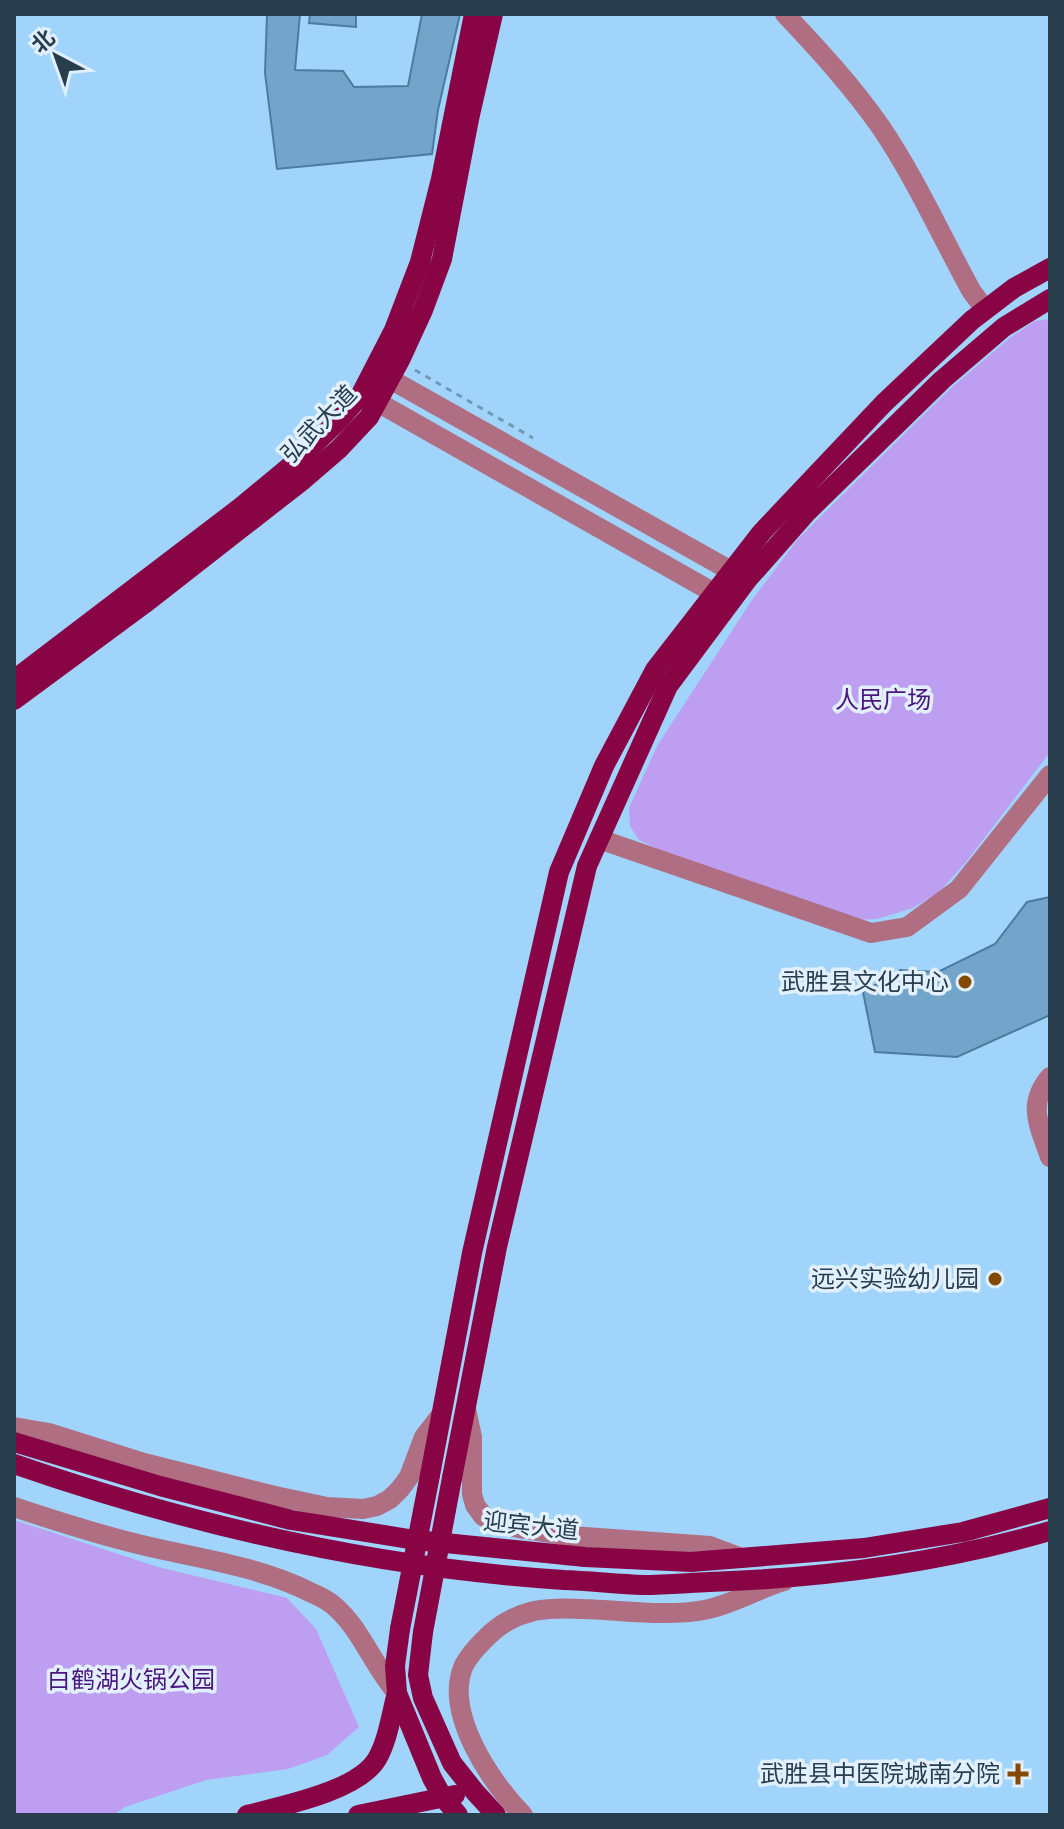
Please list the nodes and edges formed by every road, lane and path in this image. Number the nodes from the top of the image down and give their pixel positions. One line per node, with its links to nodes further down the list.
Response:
1 (474, 14): 7 (main road, 弘武大道)
2 (493, 14): 7 (main road, 弘武大道)
3 (785, 14): 6 (street)
4 (1050, 268): 6 (main road)
5 (1050, 299): 9 (main road)
6 (985, 309): 9 (main road)
7 (382, 375): 8 (main road, 弘武大道); 9 (street)
8 (369, 398): 10 (street); 11 (main road, 弘武大道); 12 (main road, 弘武大道)
9 (739, 575): 10 (main road)
10 (723, 598): 14 (main road); 18 (main road)
11 (14, 680)
12 (14, 700)
13 (1050, 775): 14 (street)
14 (599, 839): 17 (main road)
15 (1050, 1077): 16 (street)
16 (1050, 1157)
17 (466, 1409): 25 (street); 28 (main road, bridge)
18 (441, 1415): 19 (street); 27 (main road, bridge)
19 (14, 1427)
20 (14, 1442): 25 (main road, 迎宾大道)
21 (14, 1464): 26 (main road, 迎宾大道)
22 (14, 1507): 27 (street)
23 (1050, 1508): 25 (main road, 迎宾大道)
24 (1050, 1531): 26 (main road, 迎宾大道)
25 (742, 1558)
26 (796, 1577): 34 (street)
27 (397, 1693): 29 (main road); 30 (main road)
28 (475, 1792): 29 (main road); 33 (main road)
29 (442, 1796): 31 (main road); 32 (main road)
30 (247, 1815)
31 (358, 1815)
32 (458, 1815)
33 (496, 1815)
34 (523, 1815)

